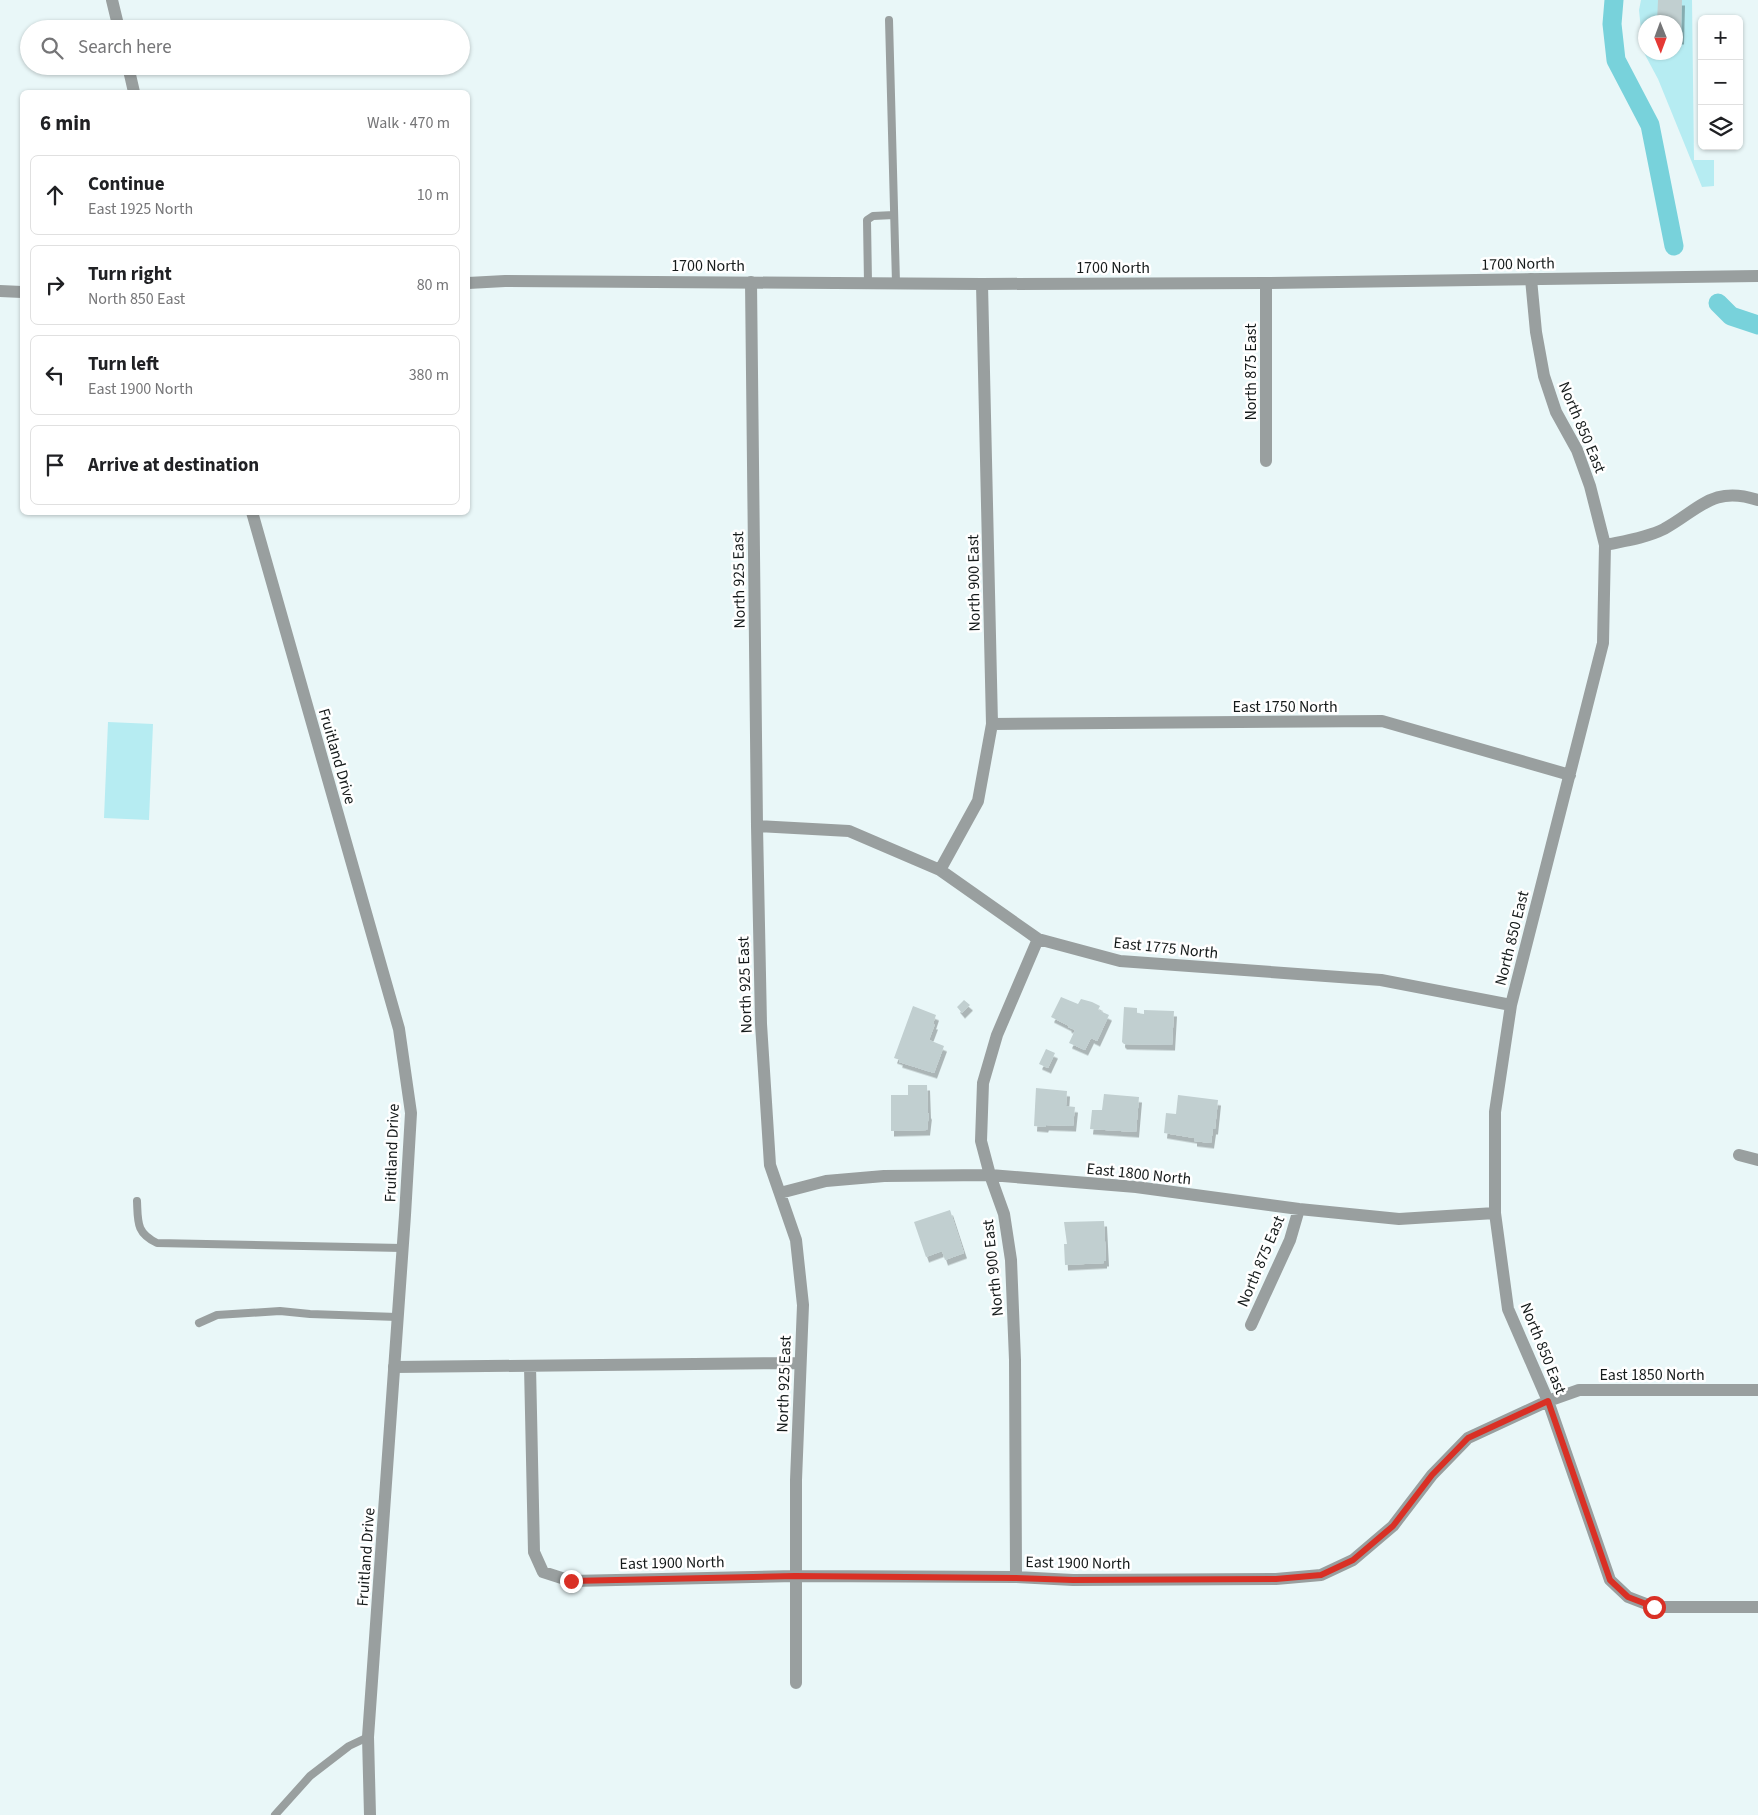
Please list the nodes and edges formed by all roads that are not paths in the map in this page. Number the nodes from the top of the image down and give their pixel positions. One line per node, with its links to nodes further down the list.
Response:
1 (112, 0): 2 (street)
2 (117, 20)
3 (889, 20): 6 (lane)
4 (130, 75): 5 (street)
5 (134, 90)
6 (894, 215): 11 (lane); 12 (lane)
7 (1758, 276): 8 (street, 1700 North)
8 (1531, 279): 13 (street, 1700 North); 20 (street, North 850 East)
9 (470, 282): 10 (street, 1700 North)
10 (751, 282): 11 (street, 1700 North); 23 (street, North 925 East)
11 (868, 283): 12 (street, 1700 North)
12 (896, 283): 14 (street, 1700 North)
13 (1266, 283): 14 (street, 1700 North); 17 (street, North 875 East)
14 (982, 284): 21 (street, North 900 East)
15 (0, 292): 16 (street)
16 (20, 292)
17 (1266, 461)
18 (1758, 500): 20 (street)
19 (253, 515): 34 (street, Fruitland Drive)
20 (1605, 545): 22 (street, North 850 East)
21 (992, 724): 22 (street, East 1750 North); 24 (street, North 900 East)
22 (1570, 775): 26 (street, North 850 East)
23 (757, 826): 24 (street, East 1775 North); 30 (street, North 925 East)
24 (940, 870): 25 (street, East 1775 North)
25 (1038, 939): 26 (street, East 1775 North); 29 (street, North 900 East)
26 (1511, 1005): 33 (street, North 850 East)
27 (1739, 1155): 28 (street)
28 (1758, 1160)
29 (990, 1175): 30 (street, East 1800 North); 32 (street, East 1800 North); 44 (street, North 900 East)
30 (780, 1193): 38 (street, North 925 East)
31 (137, 1201): 34 (lane)
32 (1299, 1209): 33 (street, East 1800 North); 37 (street, North 875 East)
33 (1495, 1213): 42 (street, North 850 East)
34 (402, 1248): 35 (street, Fruitland Drive)
35 (397, 1317): 36 (lane); 40 (street, Fruitland Drive)
36 (200, 1323)
37 (1251, 1325)
38 (800, 1363): 39 (street); 43 (street, North 925 East)
39 (530, 1366): 40 (street); 43 (street, East 1900 North)
40 (394, 1367): 47 (street, Fruitland Drive)
41 (1758, 1390): 42 (street, East 1850 North)
42 (1548, 1401): 44 (street, East 1900 North); 45 (street, North 850 East)
43 (795, 1576): 44 (street, East 1900 North); 46 (street, North 925 East)
44 (1016, 1578)
45 (1758, 1607)
46 (796, 1683)
47 (368, 1737): 48 (lane); 49 (street, Fruitland Drive)
48 (274, 1815)
49 (370, 1815)

